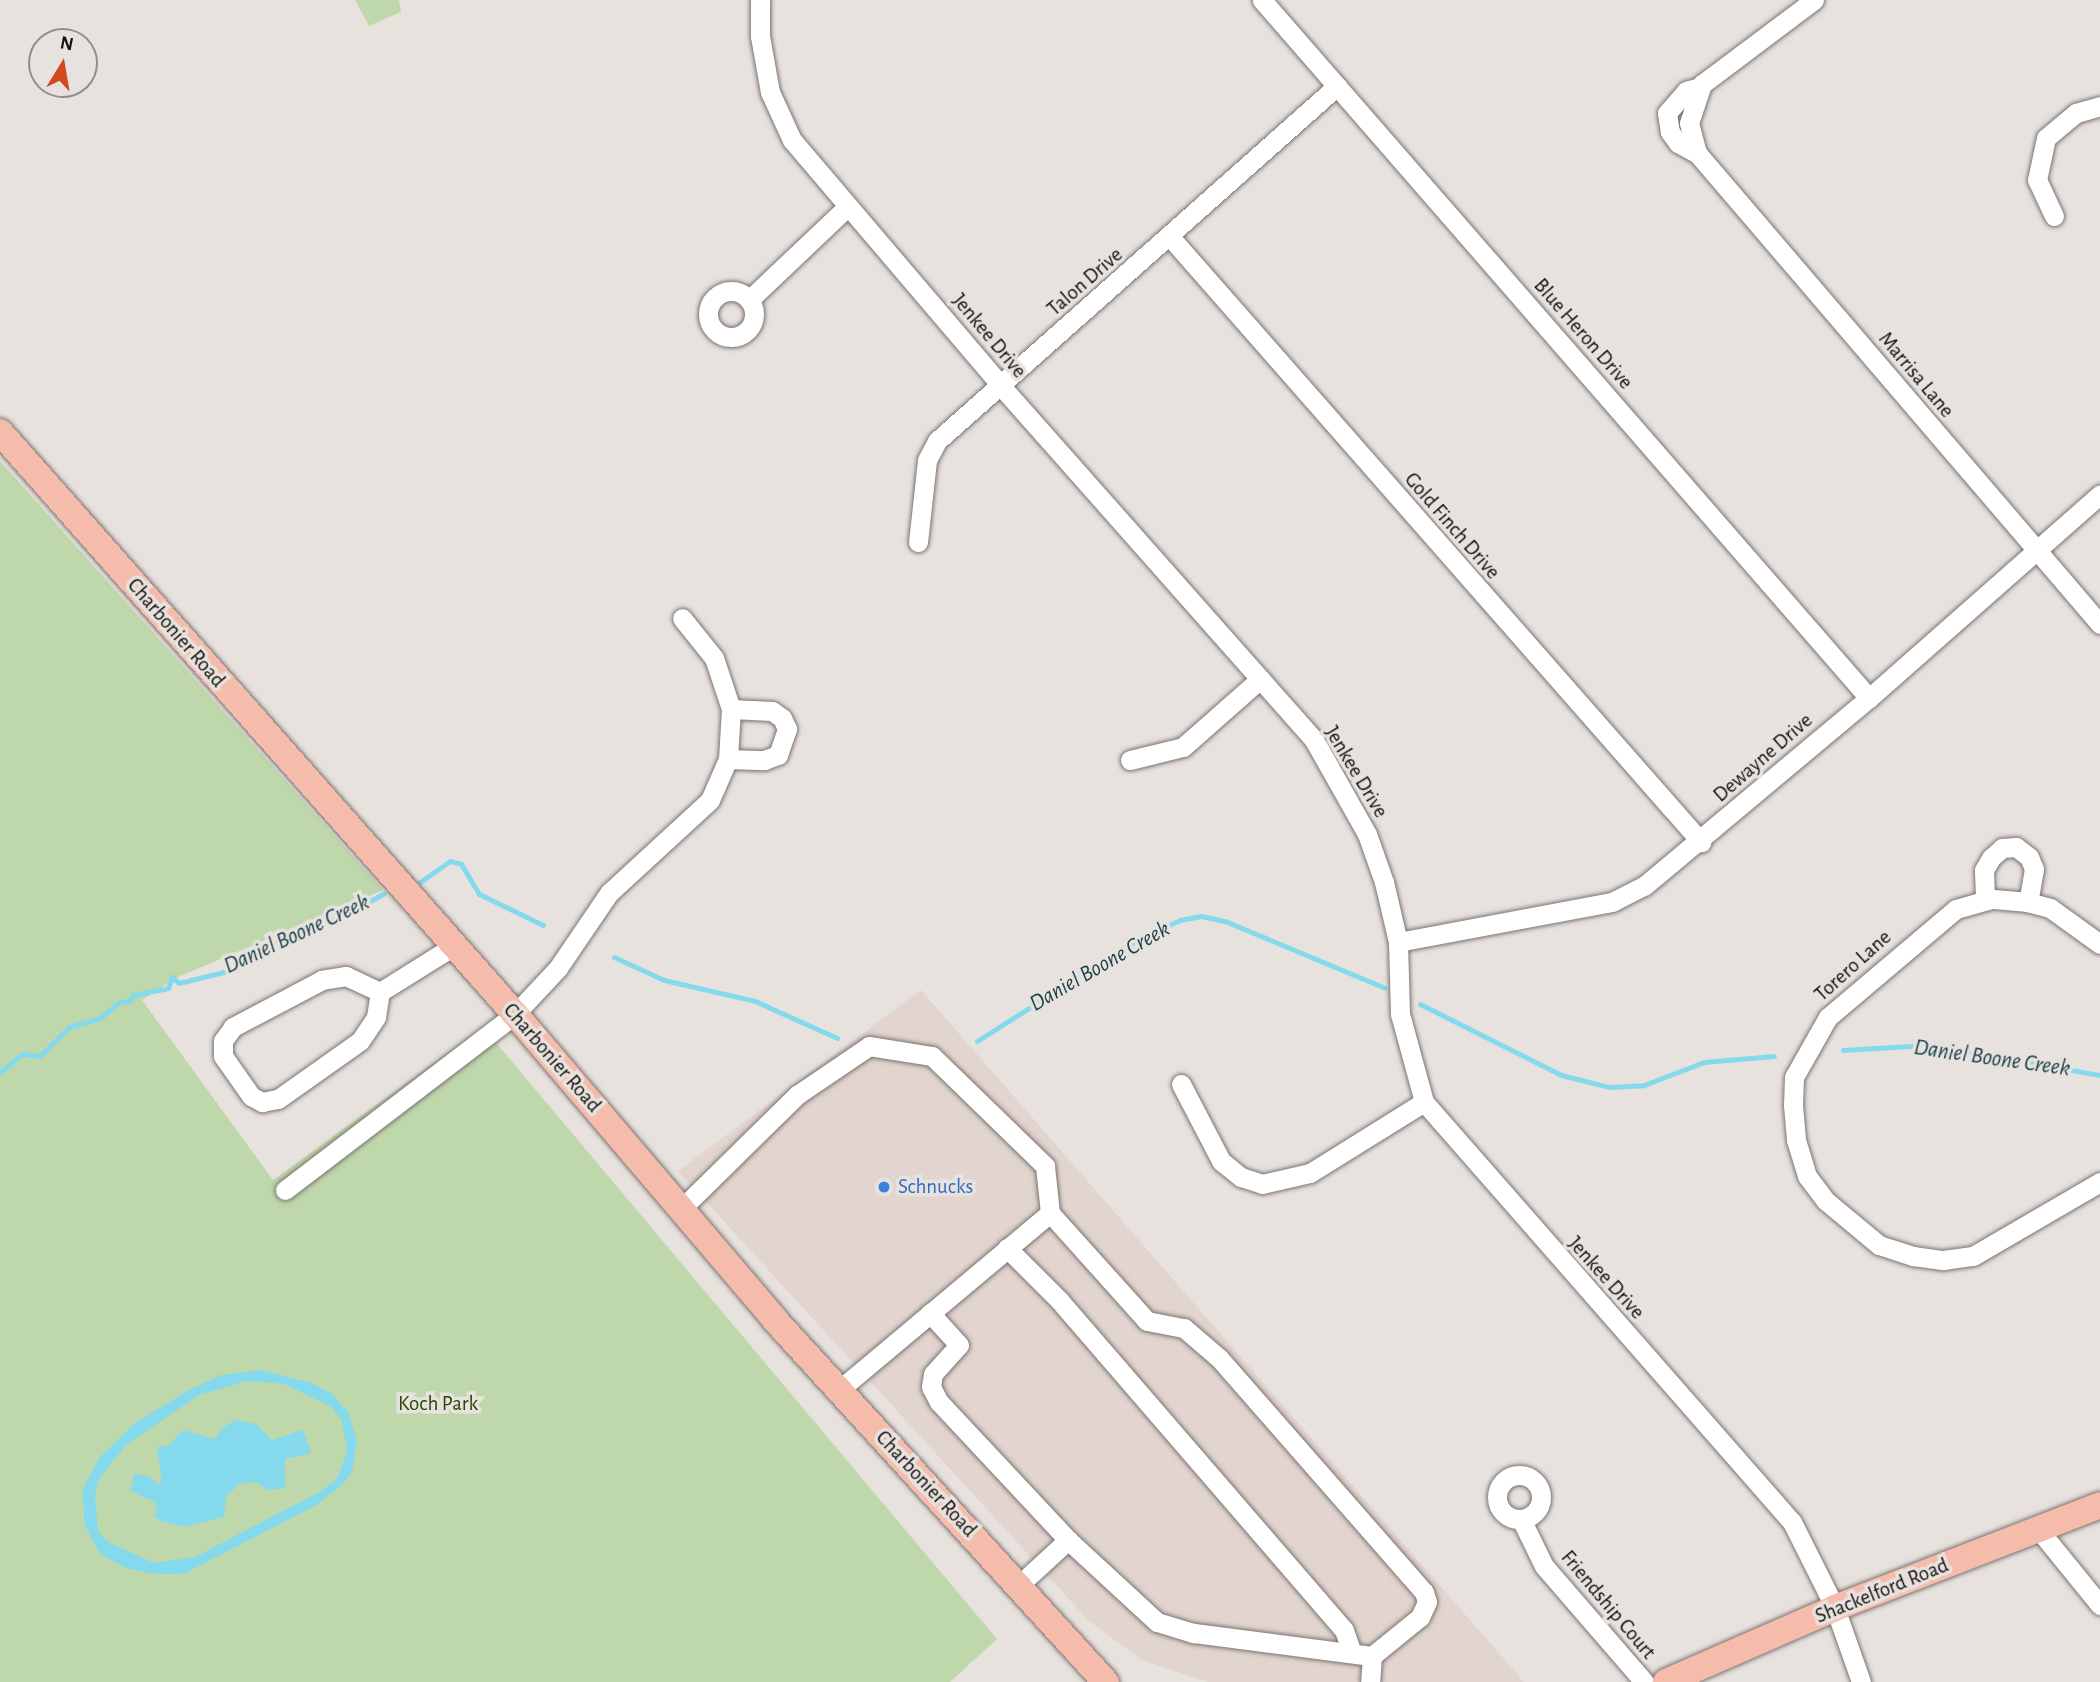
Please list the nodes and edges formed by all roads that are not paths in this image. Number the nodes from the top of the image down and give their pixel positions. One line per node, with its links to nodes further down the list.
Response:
1 (760, 0): 6 (street, Jenkee Drive)
2 (1262, 0): 4 (street, Blue Heron Drive)
3 (1814, 0): 14 (street, Marrisa Lane)
4 (1337, 86): 8 (street, Talon Drive); 18 (street, Blue Heron Drive)
5 (2100, 106): 7 (street)
6 (847, 207): 9 (street); 10 (street, Jenkee Drive)
7 (2054, 216)
8 (1171, 238): 10 (street, Talon Drive); 22 (street, Gold Finch Drive)
9 (749, 300)
10 (1000, 386): 13 (street, Talon Drive); 17 (street, Jenkee Drive)
11 (4, 443): 27 (main road, Charbonier Road)
12 (2100, 494): 14 (street, Dewayne Drive)
13 (918, 541)
14 (2036, 551): 16 (street, Marrisa Lane); 18 (street, Dewayne Drive)
15 (682, 618): 19 (street)
16 (2100, 624)
17 (1260, 678): 21 (street); 25 (street, Jenkee Drive)
18 (1869, 698): 22 (street, Dewayne Drive)
19 (732, 709): 20 (street); 20 (street)
20 (728, 759): 29 (street)
21 (1130, 760)
22 (1701, 842): 25 (street, Dewayne Drive)
23 (1985, 900): 24 (street, Torero Lane); 24 (street); 32 (street, Torero Lane)
24 (2028, 902): 26 (street, Torero Lane)
25 (1398, 942): 31 (street, Jenkee Drive)
26 (2100, 944)
27 (452, 947): 28 (street); 29 (main road, Charbonier Road)
28 (380, 992): 28 (street)
29 (515, 1014): 33 (street); 34 (main road, Charbonier Road)
30 (1181, 1084): 31 (street)
31 (1424, 1102): 45 (street, Jenkee Drive)
32 (2100, 1182)
33 (285, 1190)
34 (681, 1209): 35 (street); 38 (main road, Charbonier Road)
35 (1050, 1213): 36 (street); 47 (street)
36 (1007, 1248): 37 (street); 46 (street)
37 (930, 1313): 38 (street); 42 (street)
38 (839, 1390): 43 (main road, Charbonier Road)
39 (2100, 1504): 41 (main road, Shackelford Road)
40 (1521, 1519): 50 (street, Friendship Court)
41 (2039, 1530): 44 (street); 45 (main road, Shackelford Road)
42 (1068, 1540): 43 (street); 46 (street)
43 (1019, 1585): 48 (main road, Charbonier Road)
44 (2100, 1605)
45 (1835, 1608): 51 (main road, Shackelford Road); 52 (street, Jenkee Drive)
46 (1351, 1650): 47 (street)
47 (1372, 1656): 49 (street)
48 (1106, 1682)
49 (1370, 1682)
50 (1644, 1682)
51 (1665, 1682)
52 (1861, 1682)

